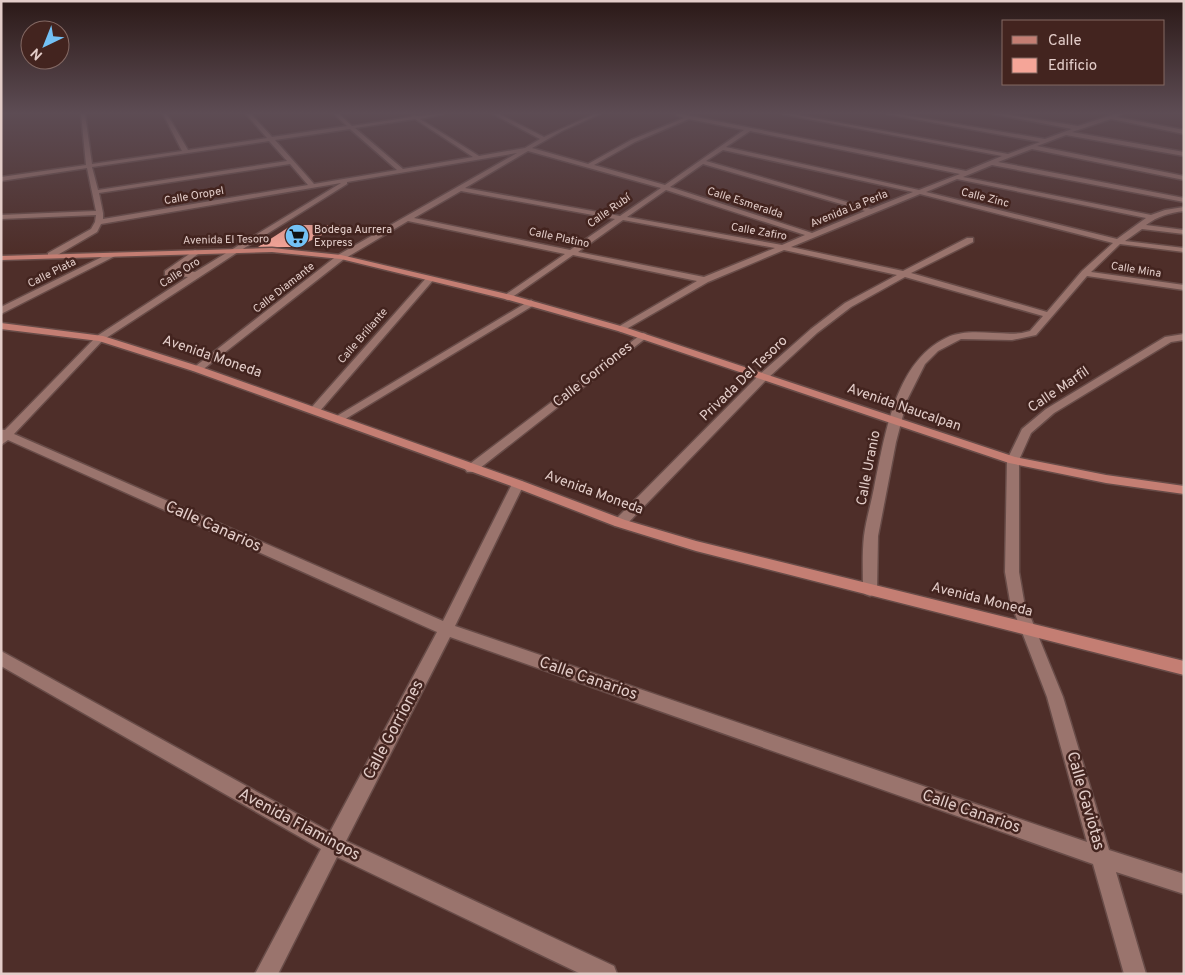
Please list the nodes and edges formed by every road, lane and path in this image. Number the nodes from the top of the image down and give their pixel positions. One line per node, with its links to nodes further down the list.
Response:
1 (88, 160): 18 (street)
2 (134, 160): 18 (street)
3 (289, 160): 14 (street)
4 (389, 160): 19 (street)
5 (470, 160): 19 (street, Calle Oropel)
6 (512, 160): 27 (street, Calle Diamante)
7 (567, 160): 17 (street, Calle Esmeralda)
8 (600, 160): 17 (street)
9 (706, 160): 15 (street, Calle Rubí)
10 (774, 160): 29 (street, Calle Zinc)
11 (899, 160): 20 (street)
12 (1000, 160): 16 (street, Avenida La Perla)
13 (1093, 160): 22 (street)
14 (291, 162): 25 (street); 28 (street)
15 (702, 162): 26 (street, Calle Rubí); 32 (street)
16 (992, 163): 20 (street, Avenida La Perla); 30 (street)
17 (590, 165): 26 (street, Calle Esmeralda)
18 (89, 166): 23 (street); 28 (street)
19 (402, 171): 24 (street, Calle Oropel)
20 (966, 173): 21 (street, Avenida La Perla)
21 (956, 177): 29 (street, Avenida La Perla); 35 (street)
22 (1184, 178)
23 (1, 179)
24 (350, 180): 25 (street, Calle Oropel); 45 (street, Calle Oro)
25 (313, 186): 38 (street, Calle Oropel)
26 (665, 188): 36 (street, Calle Rubí); 41 (street, Calle Esmeralda)
27 (462, 189): 36 (street, Calle Zafiro); 37 (street, Calle Diamante)
28 (95, 192): 33 (street)
29 (920, 192): 32 (street, Avenida La Perla); 43 (street, Calle Zinc)
30 (1184, 200)
31 (1184, 209): 35 (street, Calle Uranio)
32 (872, 211): 41 (street, Avenida La Perla)
33 (100, 213): 34 (street); 38 (street)
34 (1, 217)
35 (1152, 217): 39 (street, Calle Uranio)
36 (620, 218): 44 (street, Calle Zafiro); 48 (street, Calle Rubí)
37 (409, 219): 48 (street, Calle Platino); 51 (street, Calle Diamante)
38 (99, 222): 49 (street)
39 (1139, 226): 40 (street); 43 (street, Calle Uranio)
40 (1184, 232)
41 (812, 235): 44 (street, Avenida La Perla)
42 (970, 240): 54 (street, Privada Del Tesoro)
43 (1118, 242): 46 (street, Calle Zinc); 53 (street, Calle Uranio)
44 (782, 247): 54 (street, Calle Zafiro); 57 (street, Avenida La Perla)
45 (235, 250): 47 (main road, Avenida El Tesoro); 51 (main road, Avenida El Tesoro); 55 (street, Calle Oro)
46 (1184, 250)
47 (195, 252): 50 (main road, Avenida El Tesoro); 55 (street)
48 (572, 252): 57 (street, Calle Platino); 59 (street, Calle Rubí)
49 (51, 255): 50 (main road, Avenida El Tesoro); 52 (main road, Avenida El Tesoro)
50 (113, 255): 61 (street, Calle Plata)
51 (341, 257): 56 (main road, Avenida El Tesoro); 68 (street, Calle Diamante)
52 (1, 258)
53 (1085, 273): 58 (street, Calle Mina); 62 (street, Calle Uranio)
54 (904, 274): 62 (street, Calle Zafiro); 69 (street, Privada Del Tesoro)
55 (197, 275): 67 (street, Calle Oro)
56 (431, 278): 59 (main road, Avenida El Tesoro); 70 (street, Calle Brillante)
57 (705, 280): 64 (street, Avenida La Perla)
58 (1184, 288)
59 (508, 296): 60 (main road, Avenida El Tesoro)
60 (530, 303): 64 (main road, Avenida El Tesoro); 71 (street)
61 (1, 311)
62 (1048, 315): 72 (street, Calle Uranio)
63 (1, 326): 67 (main road, Avenida Moneda)
64 (621, 329): 65 (main road, Avenida Naucalpan)
65 (643, 336): 69 (main road, Avenida Naucalpan); 75 (street, Calle Gorriones)
66 (1184, 337): 74 (street, Calle Marfil)
67 (100, 338): 68 (main road, Avenida Moneda); 73 (street, Calle Oro)
68 (198, 369): 70 (main road, Avenida Moneda)
69 (764, 376): 72 (main road, Avenida Naucalpan); 78 (street, Privada Del Tesoro)
70 (315, 410): 71 (main road, Avenida Moneda)
71 (338, 418): 75 (main road, Avenida Moneda)
72 (894, 421): 74 (main road, Avenida Naucalpan); 79 (street, Calle Uranio)
73 (3, 437): 80 (street, Calle Canarios)
74 (1013, 460): 77 (main road, Avenida Naucalpan); 81 (street, Calle Marfil)
75 (471, 469): 76 (main road, Avenida Moneda)
76 (518, 484): 78 (main road, Avenida Moneda); 80 (street, Calle Gorriones)
77 (1184, 490)
78 (620, 524): 79 (main road, Avenida Moneda)
79 (870, 590): 81 (main road, Avenida Moneda)
80 (446, 629): 84 (street, Calle Gorriones); 85 (street, Calle Canarios)
81 (1030, 630): 83 (main road, Avenida Moneda); 85 (street, Calle Gaviotas)
82 (1, 658): 84 (street, Avenida Flamingos)
83 (1184, 668)
84 (334, 846): 87 (street, Calle Gorriones); 88 (street, Avenida Flamingos)
85 (1101, 857): 86 (street, Calle Canarios); 89 (street, Calle Gaviotas)
86 (1184, 884)
87 (266, 974)
88 (606, 974)
89 (1135, 974)

